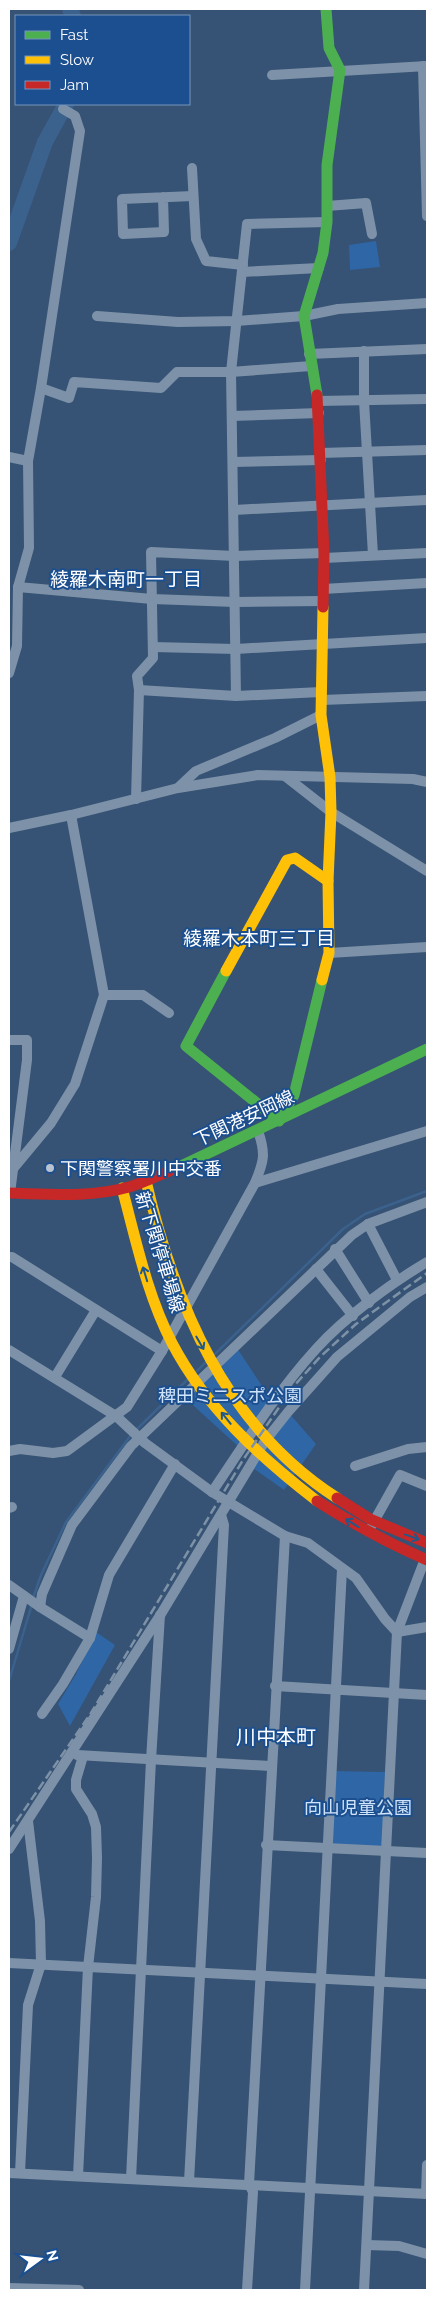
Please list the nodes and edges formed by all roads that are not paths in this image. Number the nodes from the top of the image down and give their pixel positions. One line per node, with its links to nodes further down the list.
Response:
1 (326, 9): 3 (street)
2 (425, 66): 3 (street); 10 (street)
3 (340, 70): 4 (street); 9 (street)
4 (272, 74)
5 (63, 108): 24 (street)
6 (192, 168): 7 (street)
7 (193, 196): 8 (street); 14 (street)
8 (163, 197): 8 (street)
9 (327, 206): 11 (street); 12 (street)
10 (427, 214)
11 (327, 222): 13 (street); 14 (street)
12 (372, 234)
13 (319, 268): 14 (street); 17 (street)
14 (242, 269): 18 (street)
15 (427, 304): 17 (street)
16 (97, 316): 18 (street)
17 (304, 316): 18 (street); 21 (street)
18 (237, 321): 23 (street)
19 (427, 349): 20 (street)
20 (364, 351): 21 (street); 27 (street)
21 (309, 354): 22 (street)
22 (311, 366): 23 (street); 26 (street)
23 (231, 372): 24 (street); 29 (street)
24 (41, 388): 34 (street)
25 (427, 399): 27 (street)
26 (318, 401): 27 (street); 28 (street)
27 (364, 401): 31 (street)
28 (319, 413): 29 (street); 32 (street)
29 (232, 416): 35 (street)
30 (427, 450): 31 (street)
31 (367, 451): 32 (street); 37 (street)
32 (320, 456): 35 (street); 38 (street)
33 (9, 457): 34 (street)
34 (28, 461): 45 (street)
35 (233, 462): 39 (street)
36 (427, 500): 37 (street)
37 (370, 503): 38 (street); 42 (street)
38 (322, 506): 39 (street); 41 (street)
39 (234, 510): 43 (street)
40 (427, 553): 42 (street)
41 (324, 555): 42 (street); 43 (street); 46 (street)
42 (373, 555)
43 (235, 556): 47 (street); 48 (street)
44 (427, 583): 46 (street)
45 (18, 587): 47 (street); 53 (street)
46 (322, 595): 48 (street); 50 (street)
47 (152, 599): 48 (street); 51 (street)
48 (235, 602): 52 (street)
49 (427, 638): 50 (street)
50 (321, 643): 52 (street); 56 (street)
51 (153, 646): 52 (street); 54 (street)
52 (236, 649): 55 (street)
53 (9, 673)
54 (139, 690): 55 (street); 63 (street)
55 (236, 696): 56 (street)
56 (321, 696): 57 (street); 58 (street)
57 (427, 696)
58 (321, 715): 60 (street); 62 (street)
59 (284, 776): 60 (street); 62 (street); 64 (street)
60 (330, 777): 61 (street); 64 (street)
61 (427, 782)
62 (178, 788): 63 (street)
63 (136, 798): 65 (street)
64 (331, 812): 67 (street); 68 (street)
65 (71, 815): 66 (street); 71 (street)
66 (9, 828)
67 (427, 871)
68 (328, 881): 70 (street); 75 (street)
69 (427, 947): 70 (street)
70 (329, 953): 75 (street)
71 (104, 996): 72 (street); 78 (street)
72 (169, 1013)
73 (9, 1040): 78 (street)
74 (427, 1049): 75 (street, 下関港安岡線)
75 (279, 1122): 76 (street, 下関港安岡線)
76 (258, 1131): 79 (street, 下関港安岡線); 80 (street)
77 (427, 1131): 80 (street)
78 (12, 1170): 82 (street)
79 (146, 1181): 81 (street, 下関港安岡線); 107 (street, 新下関停車場線, one-way to 107)
80 (255, 1184): 95 (street)
81 (122, 1188): 82 (street, 下関港安岡線); 108 (street, 新下関停車場線, one-way to 81)
82 (9, 1193)
83 (427, 1202): 84 (street)
84 (368, 1224): 85 (street); 89 (street)
85 (335, 1250): 88 (street); 91 (street)
86 (9, 1257): 92 (street)
87 (427, 1262): 89 (street)
88 (316, 1269): 93 (street); 98 (street)
89 (396, 1280): 91 (street)
90 (427, 1287): 105 (street)
91 (369, 1303): 93 (street)
92 (96, 1310): 95 (street); 96 (street)
93 (353, 1316): 104 (street)
94 (9, 1350): 96 (street)
95 (162, 1351): 97 (street)
96 (55, 1378): 97 (street)
97 (116, 1416): 98 (street); 100 (street)
98 (136, 1434): 101 (street); 115 (street)
99 (427, 1447): 102 (street)
100 (9, 1451)
101 (176, 1464): 104 (street); 119 (street)
102 (355, 1466)
103 (427, 1486): 107 (street)
104 (212, 1492): 105 (street)
105 (229, 1502): 106 (street); 109 (street)
106 (221, 1515): 116 (street); 129 (street)
107 (374, 1522): 108 (street); 110 (street, 新下関停車場線, one-way to 110)
108 (368, 1533): 111 (street, 新下関停車場線)
109 (285, 1536): 112 (street); 121 (street)
110 (427, 1543)
111 (426, 1560): 118 (street)
112 (342, 1569): 118 (street); 122 (street)
113 (9, 1585): 114 (street)
114 (25, 1597): 115 (street); 120 (street)
115 (38, 1606): 119 (street)
116 (160, 1614): 126 (street); 128 (street)
117 (427, 1627): 118 (street)
118 (397, 1632): 123 (street)
119 (90, 1638): 125 (street)
120 (9, 1649)
121 (275, 1686): 122 (street); 130 (street)
122 (336, 1690): 123 (street); 133 (street)
123 (394, 1692): 124 (street); 135 (street)
124 (427, 1695)
125 (42, 1714)
126 (71, 1754): 127 (street); 131 (street)
127 (83, 1756): 128 (street); 139 (street)
128 (151, 1760): 129 (street); 140 (street)
129 (210, 1763): 130 (street); 141 (street)
130 (270, 1766): 132 (street)
131 (28, 1822): 134 (street); 138 (street)
132 (266, 1845): 133 (street); 142 (street)
133 (328, 1848): 135 (street); 143 (street)
134 (9, 1849)
135 (386, 1850): 136 (street); 144 (street)
136 (427, 1853)
137 (9, 1962): 138 (street)
138 (41, 1964): 139 (street); 148 (street)
139 (88, 1967): 140 (street); 149 (street)
140 (141, 1970): 141 (street); 150 (street)
141 (200, 1974): 142 (street); 151 (street)
142 (258, 1975): 143 (street); 152 (street)
143 (321, 1979): 144 (street); 153 (street)
144 (380, 1982): 145 (street); 154 (street)
145 (427, 1984)
146 (427, 2165): 155 (street)
147 (9, 2173): 148 (street)
148 (20, 2173): 149 (street)
149 (78, 2176): 150 (street)
150 (131, 2179): 151 (street)
151 (189, 2182): 152 (street)
152 (249, 2184): 153 (street); 160 (street)
153 (310, 2188): 154 (street); 161 (street)
154 (369, 2191): 155 (street); 156 (street)
155 (427, 2194)
156 (367, 2245): 157 (street); 162 (street)
157 (427, 2254)
158 (9, 2288): 159 (street)
159 (79, 2290)
160 (248, 2290)
161 (305, 2290)
162 (364, 2290)

